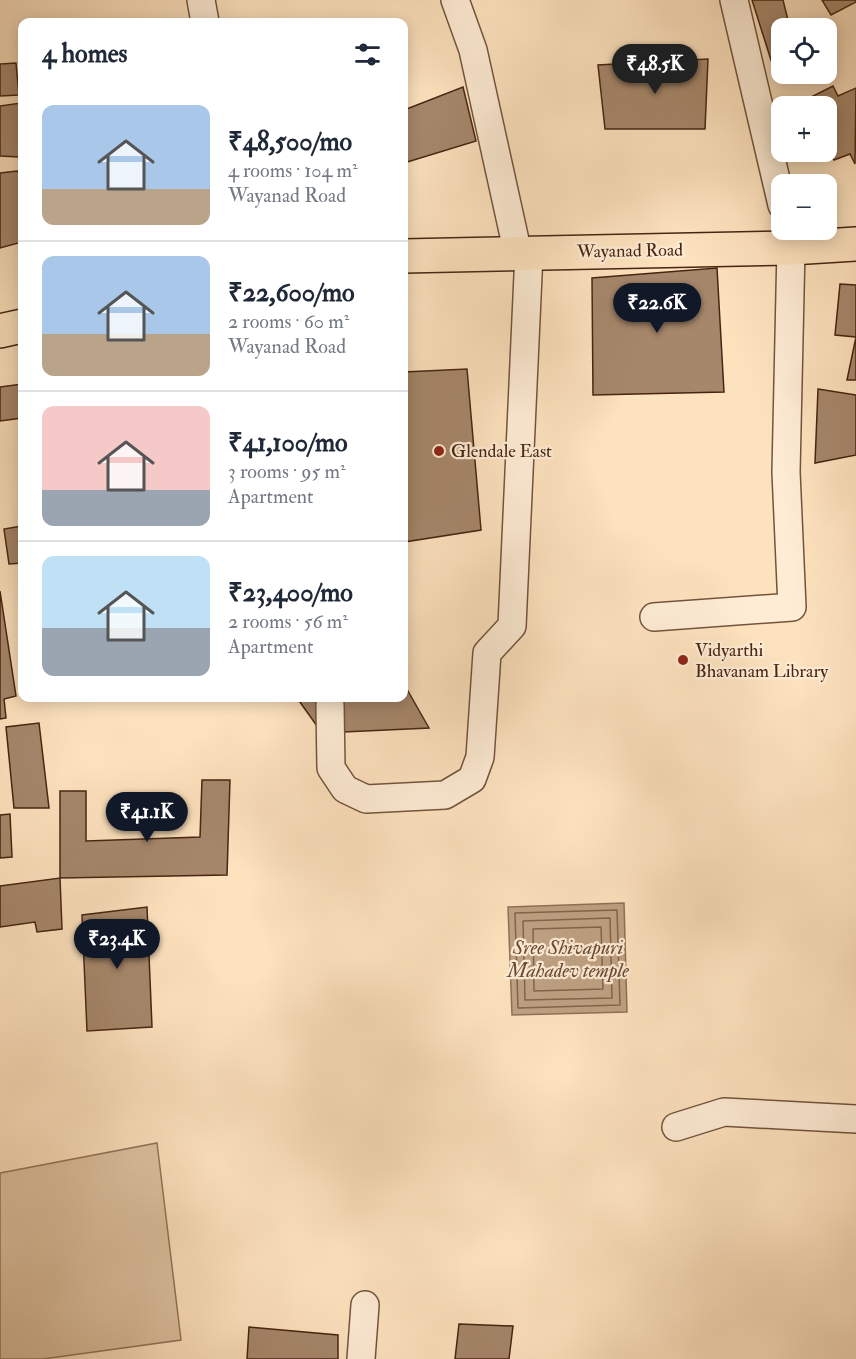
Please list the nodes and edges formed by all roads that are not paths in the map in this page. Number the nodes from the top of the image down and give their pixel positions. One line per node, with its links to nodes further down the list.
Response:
1 (201, 0): 4 (street)
2 (455, 0): 10 (street)
3 (734, 0): 5 (street)
4 (204, 18)
5 (775, 174)
6 (771, 240): 10 (main road, Wayanad Road)
7 (789, 240): 14 (street)
8 (802, 240): 9 (main road, Wayanad Road)
9 (856, 244)
10 (524, 253): 11 (main road, Wayanad Road); 15 (street)
11 (408, 256)
12 (18, 327): 13 (main road)
13 (0, 331)
14 (654, 616)
15 (330, 705)
16 (856, 1119): 17 (street)
17 (676, 1127)
18 (365, 1305): 19 (street)
19 (361, 1359)

